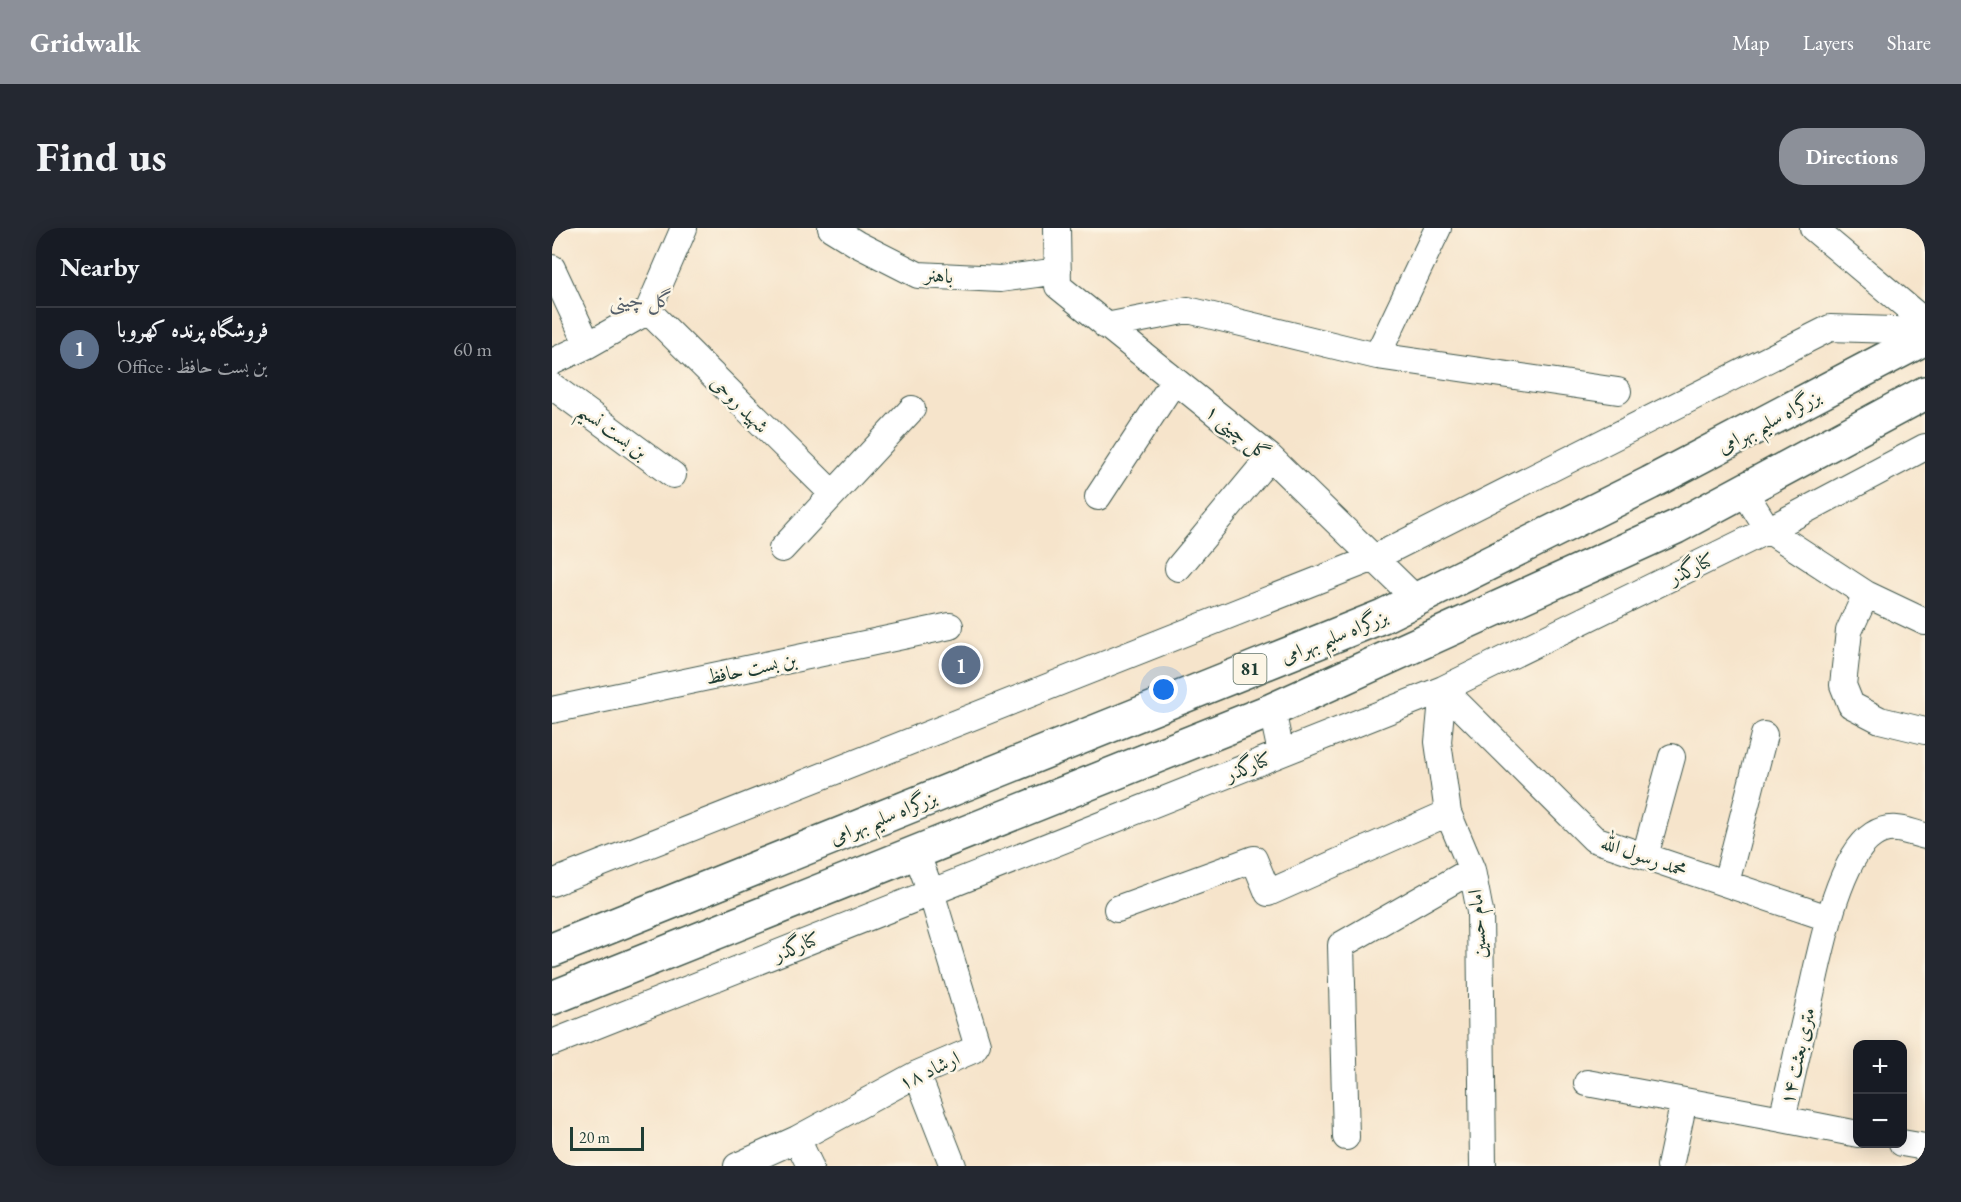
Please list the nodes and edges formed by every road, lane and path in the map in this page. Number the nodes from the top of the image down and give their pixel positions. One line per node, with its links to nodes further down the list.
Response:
1 (684, 228): 9 (street)
2 (831, 228): 8 (street, باهنر)
3 (1057, 228): 8 (street)
4 (1438, 228): 15 (street)
5 (1814, 228): 6 (street)
6 (1838, 236): 10 (street)
7 (552, 268): 14 (street)
8 (1058, 272): 11 (street, گل چینی ۱)
9 (648, 311): 14 (street); 26 (street, شهید روحی)
10 (1925, 322)
11 (1106, 326): 15 (street); 17 (street, گل چینی ۱)
12 (1925, 331): 30 (street)
13 (1925, 338): 33 (highway, بزرگراه سلیم بهرامی / 81)
14 (588, 345): 16 (street)
15 (1377, 356): 19 (street)
16 (552, 362)
17 (1174, 381): 23 (street, گل چینی ۱); 27 (street)
18 (552, 386): 24 (street, بن بست نسیم)
19 (1618, 391)
20 (1925, 393): 25 (highway, بزرگراه سلیم بهرامی / 81)
21 (912, 409): 26 (street)
22 (1925, 447): 28 (street, کنارگذر)
23 (1270, 457): 30 (street, گل چینی ۱); 31 (street)
24 (673, 475)
25 (1744, 491): 28 (street); 38 (highway, بزرگراه سلیم بهرامی / 81)
26 (833, 494): 29 (street)
27 (1098, 497)
28 (1768, 530): 32 (street); 36 (street, کنارگذر)
29 (782, 549)
30 (1374, 558): 33 (street, گل چینی ۱); 48 (street)
31 (1178, 568)
32 (1866, 594): 34 (street); 39 (street)
33 (1417, 600): 53 (highway, بزرگراه سلیم بهرامی / 81)
34 (1925, 622)
35 (950, 626): 37 (street, بن بست حافظ)
36 (1443, 688): 41 (street, کنارگذر); 43 (street, امام حسین); 46 (street, محمد رسول الله)
37 (552, 710)
38 (1272, 710): 41 (street); 45 (highway, بزرگراه سلیم بهرامی / 81)
39 (1925, 731)
40 (1764, 735): 49 (street)
41 (1281, 753): 50 (street, کنارگذر)
42 (1672, 757): 46 (street)
43 (1448, 813): 47 (street, امام حسین); 51 (street)
44 (1925, 836): 52 (street, ۱۴ متری بعثت)
45 (916, 852): 50 (street); 54 (highway, بزرگراه سلیم بهرامی / 81)
46 (1645, 856): 49 (street, محمد رسول الله)
47 (1472, 870): 61 (street); 68 (street, امام حسین)
48 (552, 883)
49 (1726, 884): 52 (street, محمد رسول الله)
50 (931, 892): 55 (street, کنارگذر); 56 (street, ارشاد ۱۸)
51 (1117, 909)
52 (1828, 918): 59 (street, ۱۴ متری بعثت)
53 (552, 950)
54 (552, 998)
55 (552, 1043)
56 (917, 1074): 62 (street, ارشاد ۱۸); 67 (street)
57 (1587, 1083): 58 (street)
58 (1684, 1101): 59 (street); 69 (street)
59 (1782, 1119): 60 (street, ۱۴ متری بعثت)
60 (1853, 1133)
61 (1346, 1137)
62 (797, 1139): 65 (street, ارشاد ۱۸); 66 (street)
63 (1907, 1144): 64 (street)
64 (1925, 1147)
65 (737, 1166)
66 (810, 1166)
67 (953, 1166)
68 (1483, 1166)
69 (1670, 1166)

